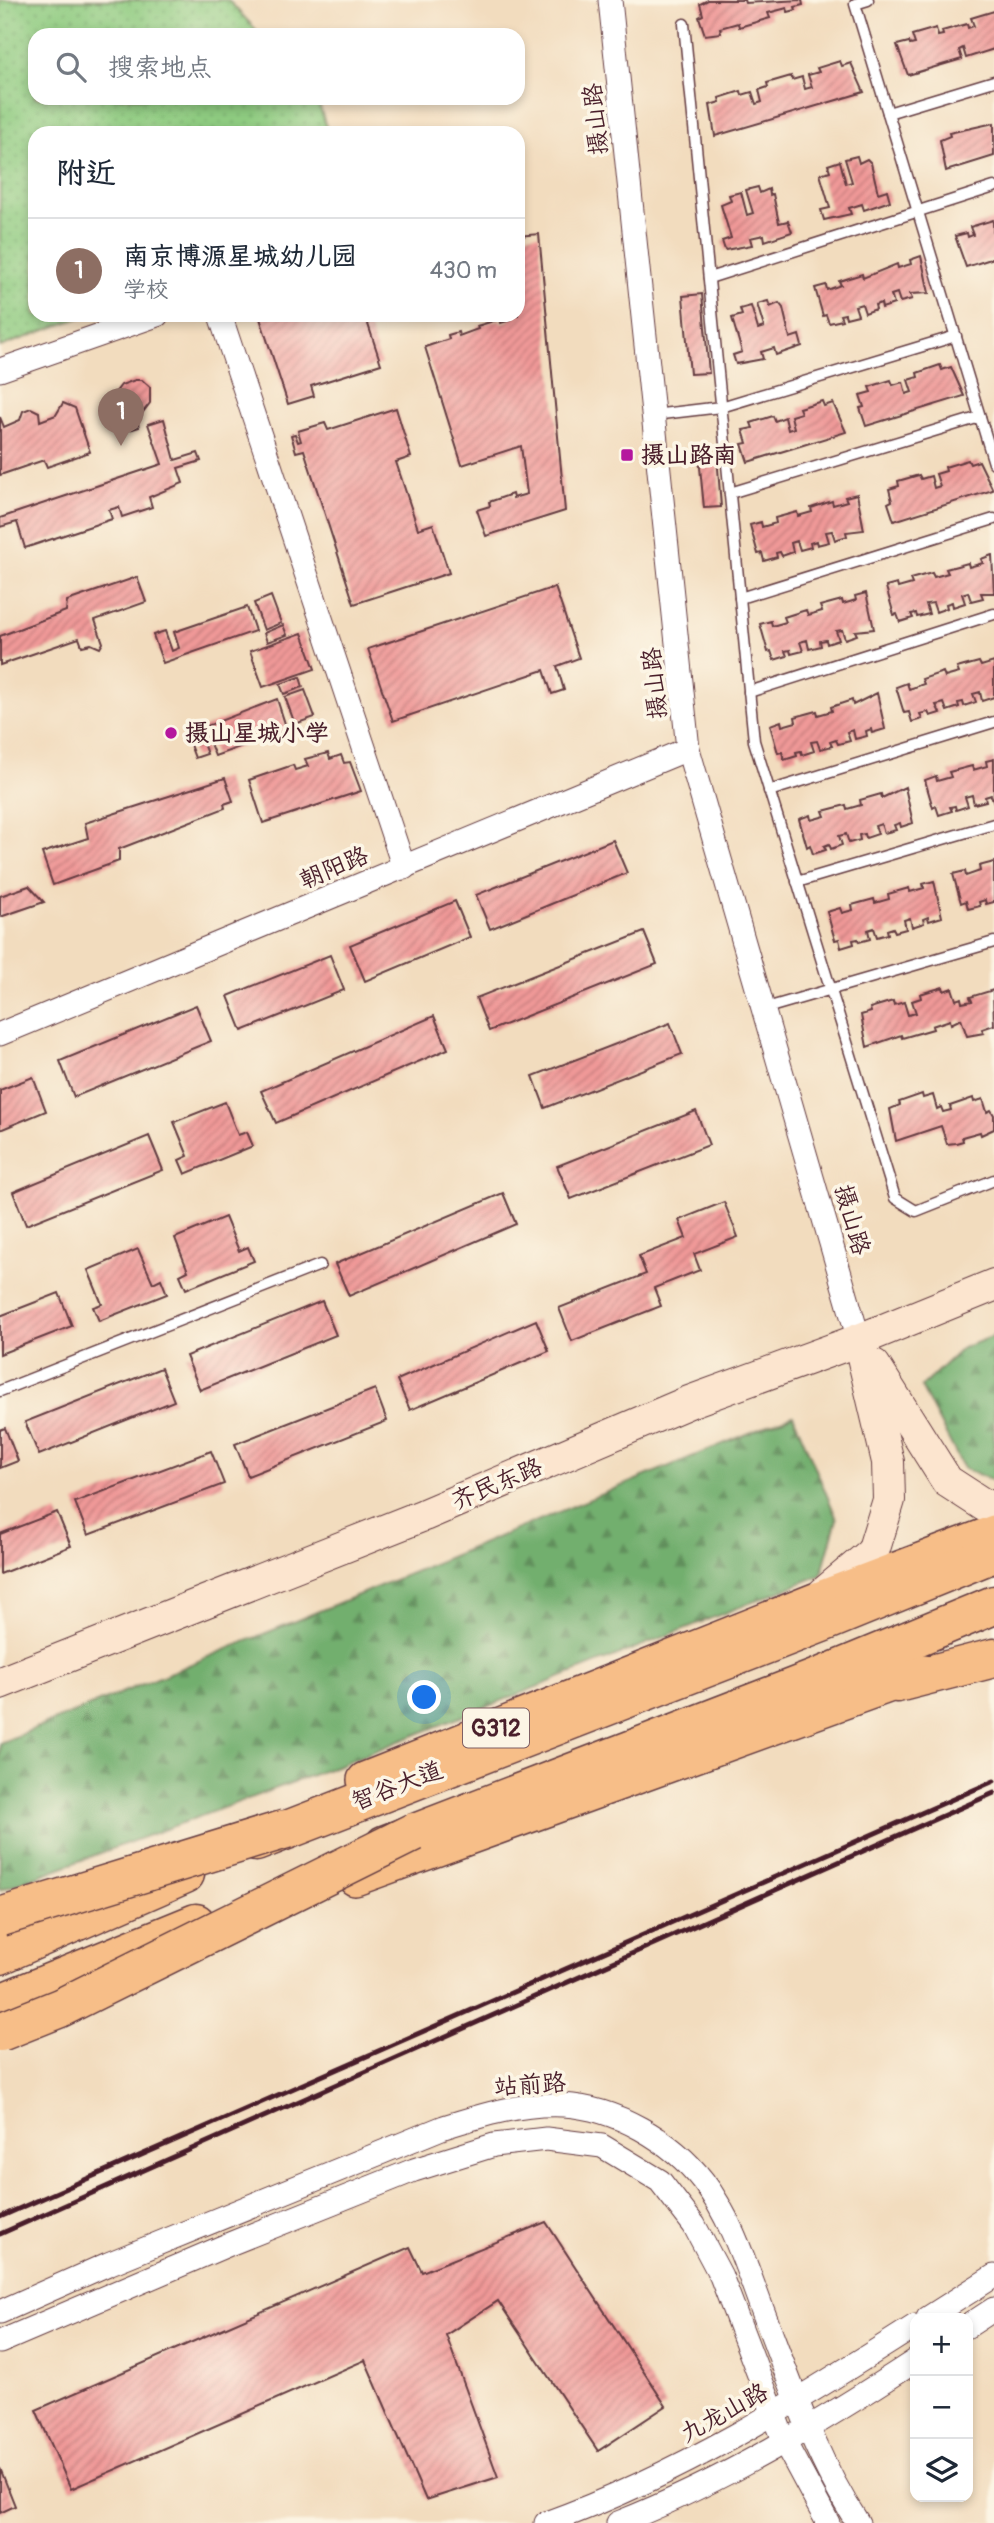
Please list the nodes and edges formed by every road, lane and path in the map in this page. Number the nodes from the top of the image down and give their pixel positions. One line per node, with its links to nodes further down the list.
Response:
1 (611, 0): 14 (street, 摄山路)
2 (868, 0): 5 (lane)
3 (684, 23): 8 (lane)
4 (994, 81): 5 (lane)
5 (888, 113): 7 (lane)
6 (994, 187): 7 (lane)
7 (918, 211): 8 (lane); 11 (lane)
8 (709, 278): 13 (lane)
9 (137, 322): 12 (street)
10 (222, 322): 26 (street)
11 (956, 337): 13 (lane); 15 (lane)
12 (0, 370)
13 (721, 407): 14 (lane); 17 (lane)
14 (653, 415): 23 (street, 摄山路)
15 (980, 417): 16 (lane); 17 (lane)
16 (994, 463)
17 (730, 493): 19 (lane)
18 (994, 519): 19 (lane)
19 (740, 598): 21 (lane)
20 (994, 614): 21 (lane)
21 (749, 692): 24 (lane)
22 (994, 722): 24 (lane)
23 (688, 749): 26 (street, 朝阳路); 30 (street, 摄山路)
24 (769, 792): 27 (lane)
25 (994, 824): 27 (lane)
26 (404, 867): 31 (street, 朝阳路)
27 (797, 882): 29 (lane)
28 (994, 942): 29 (lane)
29 (830, 989): 30 (lane); 32 (lane)
30 (763, 1009): 35 (street, 摄山路)
31 (0, 1034)
32 (994, 1180)
33 (320, 1265): 36 (lane)
34 (994, 1285): 35 (street, 齐民东路)
35 (859, 1340): 37 (street); 40 (street); 45 (street, 齐民东路)
36 (0, 1391)
37 (994, 1507)
38 (994, 1533): 40 (main road, 智谷大道 / G312)
39 (994, 1553): 46 (highway, 智谷大道 / G312)
40 (816, 1601): 49 (main road, 智谷大道 / G312)
41 (994, 1605): 47 (highway, 智谷大道)
42 (994, 1644): 44 (main road)
43 (994, 1658): 44 (highway)
44 (897, 1683): 52 (main road)
45 (0, 1684)
46 (286, 1829): 48 (highway, G312, bridge); 50 (highway, 智谷大道 / G312, bridge)
47 (414, 1832): 51 (highway, 智谷大道, bridge); 53 (highway, bridge)
48 (0, 1917)
49 (0, 1927)
50 (0, 1955)
51 (0, 2003)
52 (0, 2017)
53 (0, 2032)
54 (994, 2276): 57 (street)
55 (994, 2309): 58 (street)
56 (0, 2312): 62 (street, 站前路)
57 (936, 2313)
58 (973, 2323)
59 (910, 2329): 62 (street, 九龙山路)
60 (0, 2343): 63 (street)
61 (910, 2364): 64 (street)
62 (798, 2401): 63 (street, 九龙山路); 64 (street, 站前路)
63 (775, 2416): 65 (street); 66 (street, 九龙山路)
64 (810, 2428): 65 (street); 69 (street, 站前路)
65 (785, 2443): 67 (street); 68 (street)
66 (546, 2523)
67 (618, 2523)
68 (828, 2523)
69 (858, 2523)

